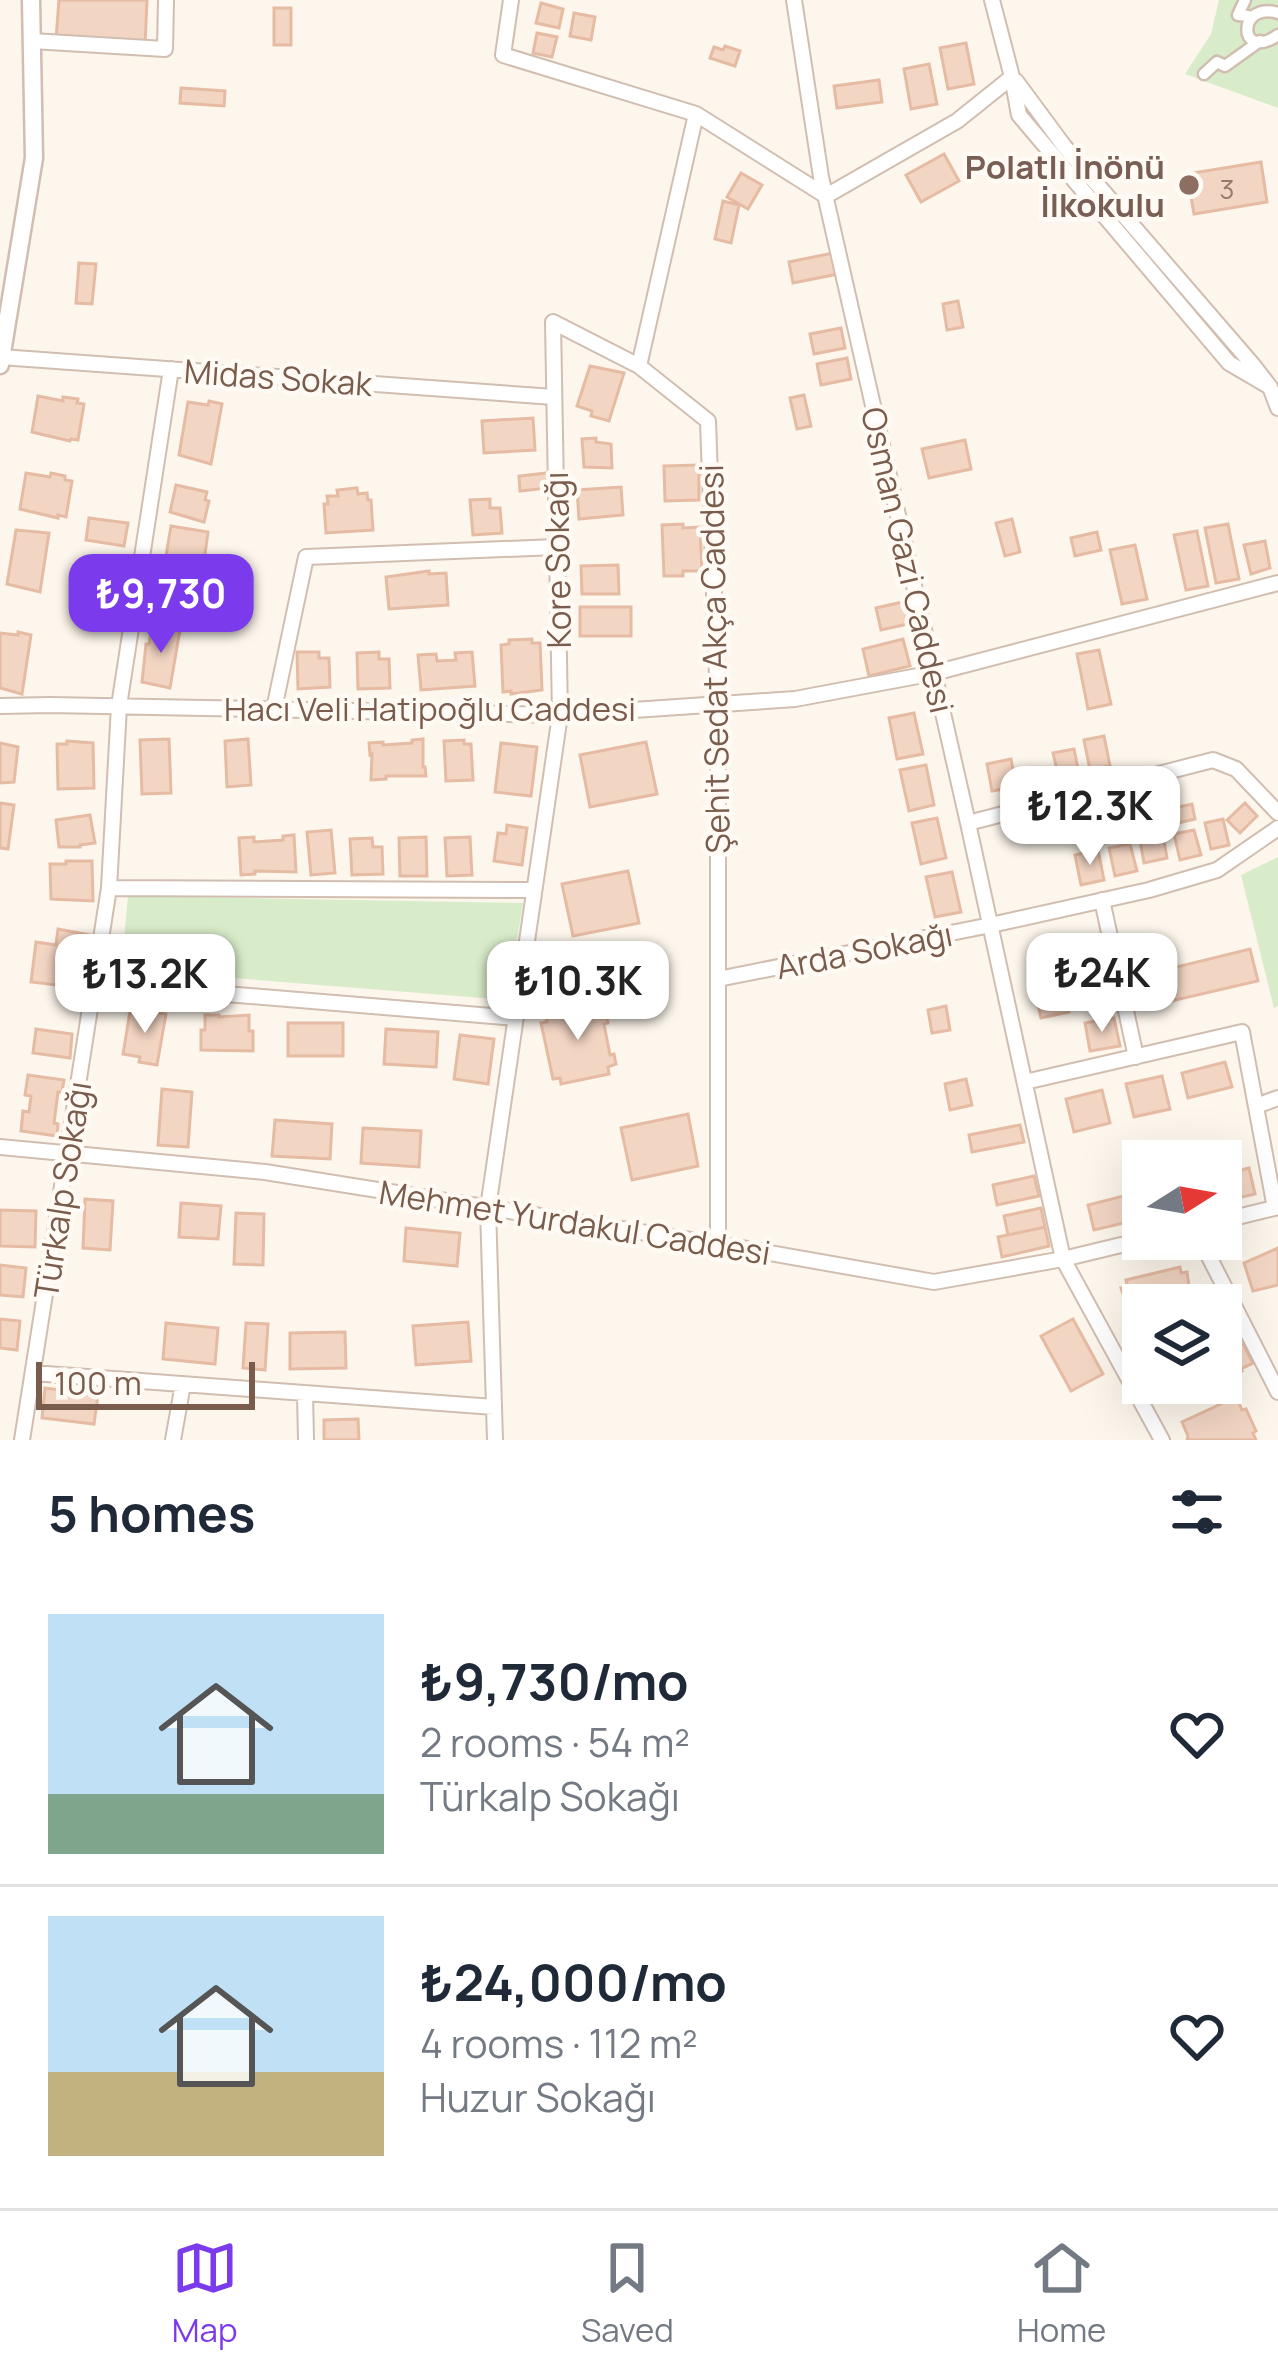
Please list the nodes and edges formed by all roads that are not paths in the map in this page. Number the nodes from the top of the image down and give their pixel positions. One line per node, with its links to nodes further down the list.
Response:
1 (31, 0): 10 (street)
2 (166, 0): 10 (street)
3 (511, 0): 14 (street)
4 (794, 0): 15 (street, Osman Gazi Caddesi)
5 (992, 0): 13 (street)
6 (1245, 0): 8 (street)
7 (1278, 11): 8 (street)
8 (1248, 16): 11 (street)
9 (1278, 35): 11 (street)
10 (32, 41): 17 (street)
11 (1260, 41): 12 (street)
12 (1204, 74)
13 (1012, 77): 15 (street); 20 (street)
14 (696, 114): 15 (street); 18 (street)
15 (826, 196): 25 (street, Osman Gazi Caddesi)
16 (553, 322): 18 (street, Şehit Sedat Akça Caddesi); 21 (street, Kore Sokağı)
17 (1, 361): 19 (street, Midas Sokak)
18 (639, 366): 26 (street, Şehit Sedat Akça Caddesi)
19 (171, 369): 21 (street, Midas Sokak); 28 (street, Türkalp Sokağı)
20 (1274, 384): 22 (street)
21 (554, 397): 23 (street, Kore Sokağı)
22 (1278, 408)
23 (556, 547): 29 (street); 30 (street, Kore Sokağı)
24 (1278, 583): 25 (street, Hacı Veli Hatipoğlu Caddesi)
25 (934, 673): 26 (street, Hacı Veli Hatipoğlu Caddesi); 32 (street, Osman Gazi Caddesi)
26 (718, 704): 30 (street, Hacı Veli Hatipoğlu Caddesi); 38 (street, Şehit Sedat Akça Caddesi)
27 (0, 706): 28 (street, Hacı Veli Hatipoğlu Caddesi)
28 (119, 706): 29 (street, Hacı Veli Hatipoğlu Caddesi); 34 (street, Türkalp Sokağı)
29 (274, 709): 30 (street, Hacı Veli Hatipoğlu Caddesi)
30 (560, 715): 35 (street, Kore Sokağı)
31 (1275, 803): 32 (street)
32 (968, 823): 37 (street, Osman Gazi Caddesi)
33 (1278, 828): 36 (street, Arda Sokağı)
34 (109, 888): 35 (street); 39 (street, Türkalp Sokağı)
35 (534, 890): 40 (street, Kore Sokağı)
36 (1102, 900): 37 (street, Arda Sokağı); 41 (street)
37 (991, 925): 38 (street, Arda Sokağı); 42 (street, Osman Gazi Caddesi)
38 (718, 979): 50 (street, Şehit Sedat Akça Caddesi)
39 (94, 983): 40 (street); 46 (street, Türkalp Sokağı)
40 (516, 1018): 48 (street, Kore Sokağı)
41 (1136, 1058): 42 (street); 44 (street)
42 (1025, 1082): 52 (street, Osman Gazi Caddesi)
43 (1278, 1098): 44 (street)
44 (1256, 1106): 47 (street)
45 (0, 1148): 46 (street, Mehmet Yurdakul Caddesi)
46 (69, 1154): 48 (street, Mehmet Yurdakul Caddesi); 55 (street, Türkalp Sokağı)
47 (1276, 1207): 49 (street)
48 (488, 1208): 50 (street, Mehmet Yurdakul Caddesi); 59 (street, Kore Sokağı)
49 (1242, 1216)
50 (718, 1244): 52 (street, Mehmet Yurdakul Caddesi)
51 (1122, 1245): 52 (street, Mehmet Yurdakul Caddesi)
52 (1063, 1259): 64 (street, Osman Gazi Caddesi)
53 (1212, 1260): 54 (street)
54 (1270, 1362): 57 (street)
55 (32, 1373): 56 (street); 60 (street, Türkalp Sokağı)
56 (183, 1384): 58 (street); 61 (street)
57 (1278, 1392)
58 (305, 1393): 59 (street); 62 (street)
59 (494, 1407): 63 (street, Kore Sokağı)
60 (22, 1440)
61 (173, 1440)
62 (306, 1440)
63 (495, 1440)
64 (1162, 1440)

